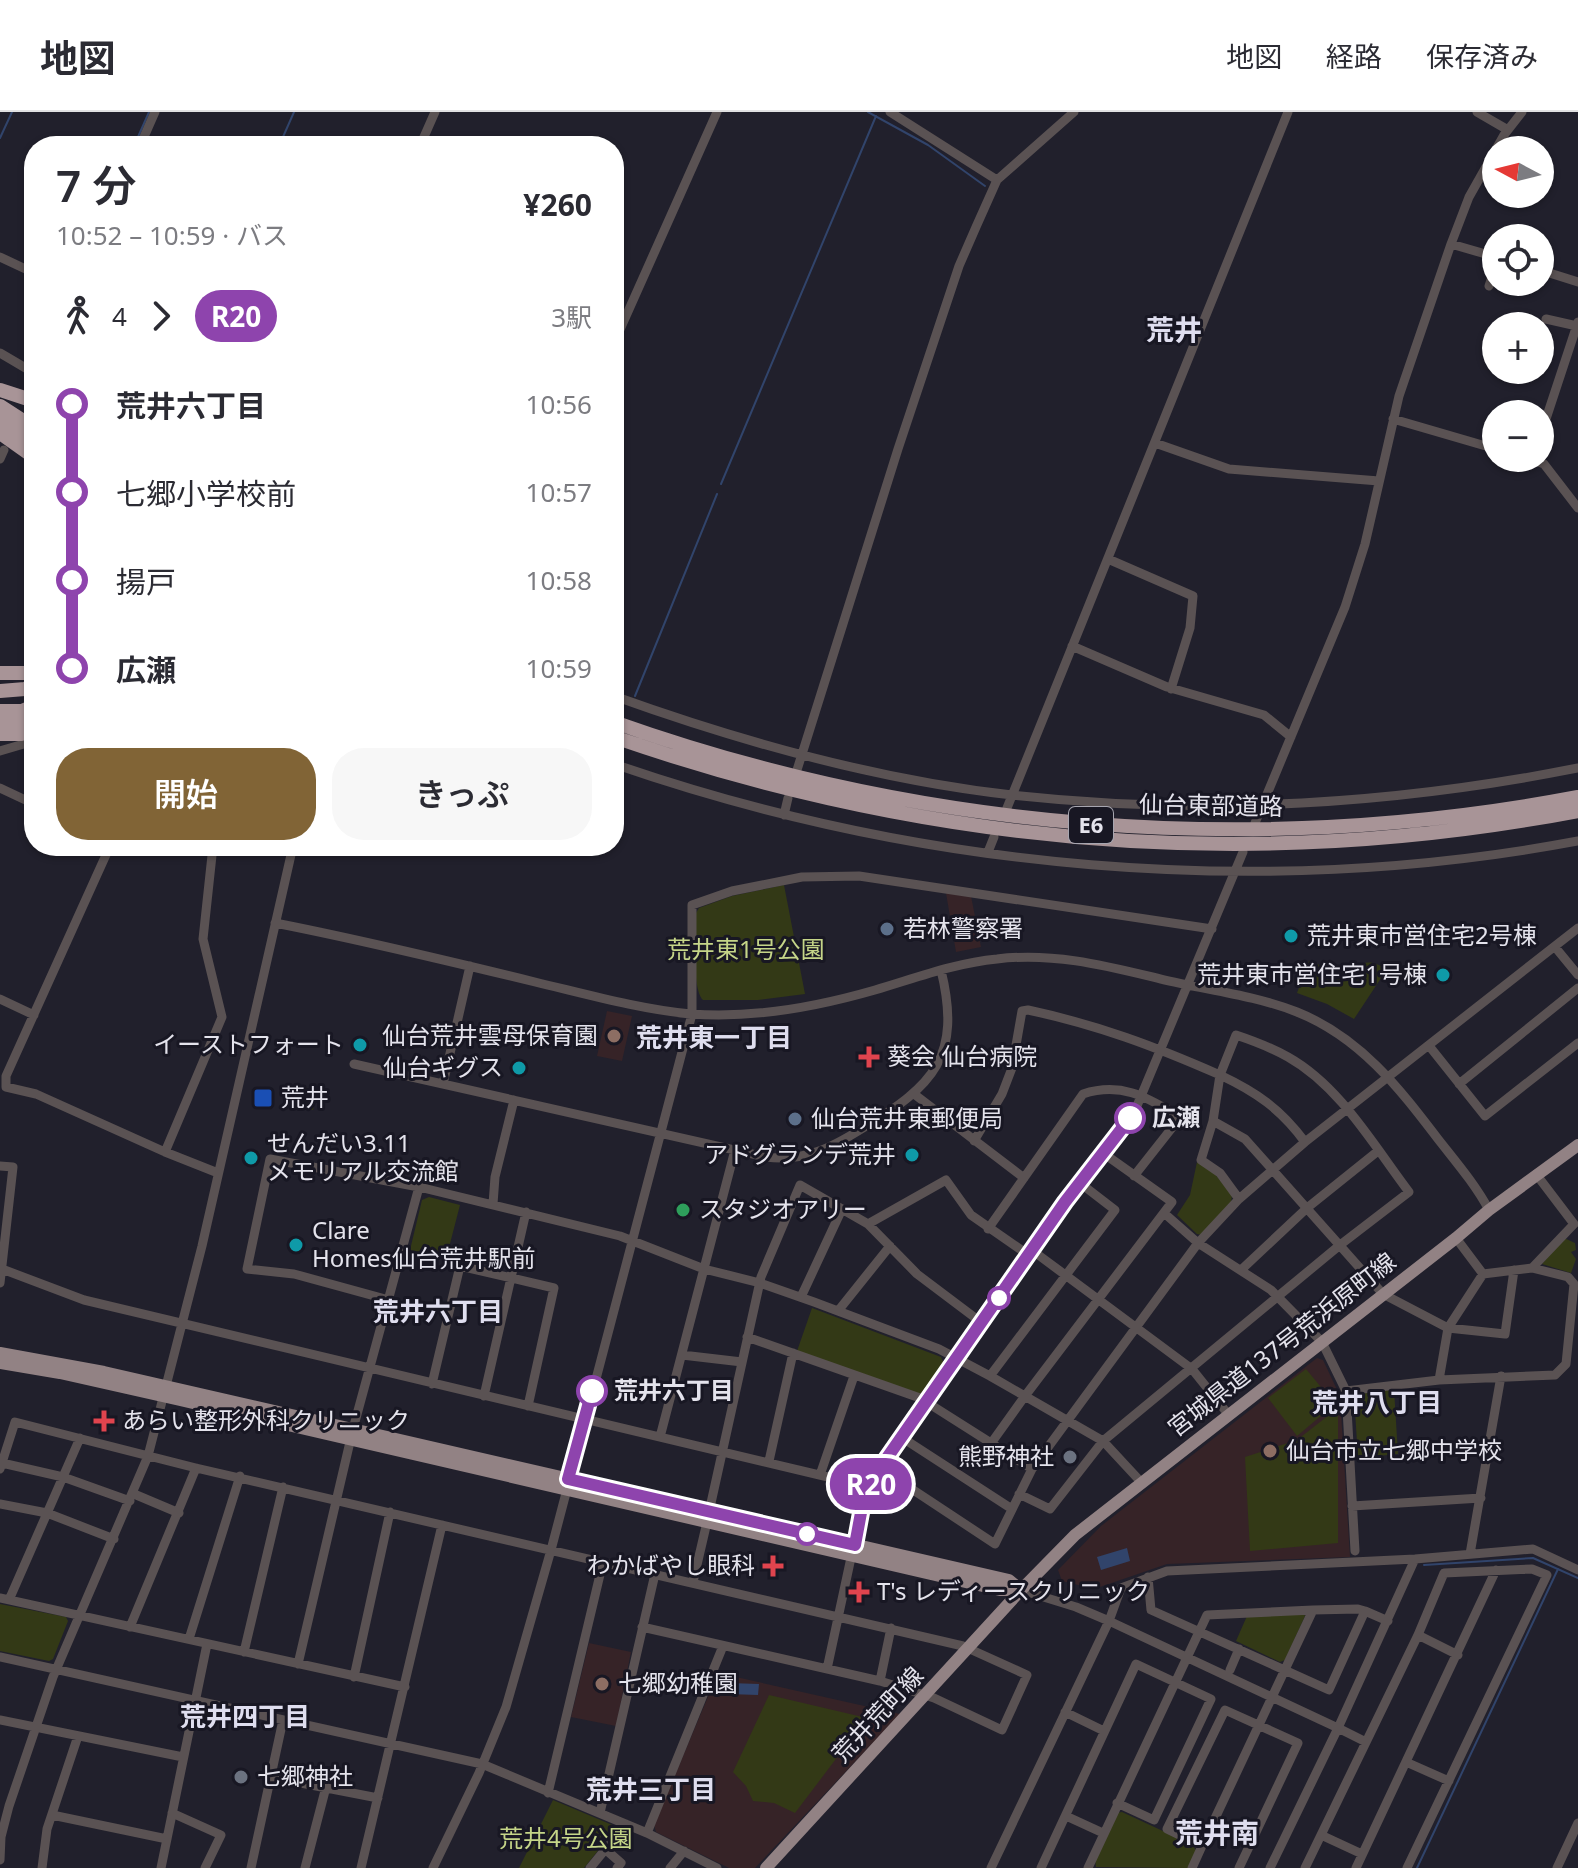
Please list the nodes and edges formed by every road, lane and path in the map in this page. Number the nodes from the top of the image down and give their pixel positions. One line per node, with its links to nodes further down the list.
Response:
1 (155, 112): 10 (street)
2 (435, 112): 11 (street)
3 (717, 112): 20 (street)
4 (890, 112): 12 (street)
5 (1074, 112): 12 (street)
6 (1288, 112): 33 (street)
7 (1477, 112): 9 (street)
8 (1522, 112): 9 (street)
9 (1508, 130): 13 (street)
10 (144, 136)
11 (424, 136)
12 (997, 180): 59 (street)
13 (1451, 244): 14 (street); 28 (street)
14 (1482, 253)
15 (0, 257): 16 (street)
16 (24, 268)
17 (1554, 274): 18 (street)
18 (1578, 282)
19 (1554, 320): 21 (street)
20 (624, 321)
21 (1577, 324): 26 (street)
22 (0, 353): 23 (street)
23 (24, 367)
24 (0, 390): 25 (highway)
25 (24, 390)
26 (1552, 400)
27 (0, 406): 30 (highway)
28 (1393, 419): 34 (street); 37 (street)
29 (0, 421): 32 (highway)
30 (24, 422)
31 (0, 433): 35 (highway)
32 (24, 437)
33 (1155, 443): 37 (street); 39 (street)
34 (1482, 445)
35 (24, 450)
36 (1550, 472): 38 (street)
37 (1379, 481): 56 (street)
38 (1578, 508)
39 (1108, 559): 40 (street); 44 (street)
40 (1072, 646): 44 (street); 64 (street)
41 (0, 676): 45 (highway)
42 (24, 684): 43 (highway)
43 (0, 688)
44 (1171, 689): 56 (street)
45 (24, 694)
46 (624, 699): 59 (street)
47 (24, 700): 48 (highway)
48 (0, 701)
49 (24, 708): 55 (highway)
50 (24, 713): 52 (highway)
51 (24, 713): 58 (street)
52 (0, 717)
53 (24, 722): 55 (highway)
54 (624, 725): 65 (highway, 仙台東部道路 / E6)
55 (0, 731)
56 (1291, 737): 68 (street)
57 (624, 740): 70 (highway, 仙台東部道路 / E6)
58 (0, 751)
59 (802, 755): 62 (street); 64 (street)
60 (624, 767): 71 (street)
61 (1578, 768): 68 (street)
62 (797, 770)
63 (0, 788): 67 (street)
64 (1012, 795): 68 (street); 69 (street)
65 (1578, 797)
66 (788, 798): 71 (street)
67 (24, 799)
68 (1262, 806): 72 (street)
69 (1007, 808)
70 (1578, 811)
71 (784, 815): 75 (street)
72 (1255, 823)
73 (994, 837): 75 (street)
74 (1578, 841): 80 (street)
75 (988, 852): 80 (street)
76 (1243, 852): 80 (street)
77 (106, 856): 92 (street)
78 (212, 856): 111 (street)
79 (291, 856): 81 (street)
80 (1236, 871): 83 (street)
81 (275, 923): 85 (street); 116 (street)
82 (1578, 928): 84 (street)
83 (1212, 929): 88 (street); 91 (street)
84 (1555, 947): 87 (street); 94 (street)
85 (470, 966): 91 (street); 99 (street)
86 (941, 970): 88 (street); 91 (street); 101 (street)
87 (1578, 975)
88 (1187, 985): 95 (street); 98 (street)
89 (1578, 988): 100 (street)
90 (0, 999): 92 (street)
91 (692, 1014): 106 (street)
92 (34, 1015): 111 (street)
93 (1578, 1043): 100 (street)
94 (1430, 1047): 98 (street); 100 (street)
95 (1162, 1049): 97 (street); 102 (street); 107 (street)
96 (354, 1064): 99 (street)
97 (1220, 1075): 104 (street); 105 (street); 108 (street)
98 (1388, 1077): 104 (street); 126 (street)
99 (443, 1084): 103 (street)
100 (1459, 1084)
101 (914, 1094): 107 (street); 109 (street)
102 (1143, 1095): 112 (street); 118 (street); 119 (street)
103 (514, 1100): 106 (street); 123 (street)
104 (1347, 1110): 108 (street); 110 (street)
105 (1213, 1121): 115 (street); 122 (street)
106 (660, 1133): 109 (street); 133 (street)
107 (974, 1141): 119 (street)
108 (1305, 1142): 115 (street)
109 (735, 1150): 140 (street)
110 (1378, 1151): 124 (street); 135 (street)
111 (165, 1152): 116 (street)
112 (1103, 1153): 118 (street); 120 (street)
113 (1575, 1153): 117 (main road, 宮城県道137号荒浜原町線)
114 (0, 1166): 139 (street)
115 (1273, 1171): 122 (street); 124 (street)
116 (218, 1173): 155 (street)
117 (1536, 1174): 126 (main road, 宮城県道137号荒浜原町線); 130 (street)
118 (1134, 1176): 128 (street)
119 (1024, 1178): 131 (street)
120 (1080, 1183): 137 (street); 143 (street)
121 (419, 1187): 123 (street); 152 (street); 152 (street)
122 (1239, 1199): 134 (street)
123 (493, 1204): 127 (street)
124 (1307, 1208): 135 (street); 141 (street)
125 (842, 1209): 129 (street); 147 (street); 149 (street)
126 (1489, 1210): 132 (main road, 宮城県道137号荒浜原町線)
127 (526, 1212): 133 (street); 145 (street)
128 (1164, 1213): 134 (street); 151 (street)
129 (868, 1224): 131 (street); 136 (street)
130 (1576, 1224): 138 (street)
131 (988, 1229): 137 (street)
132 (1456, 1238): 144 (street); 148 (main road, 宮城県道137号荒浜原町線)
133 (631, 1241): 140 (street); 180 (street)
134 (1198, 1243): 141 (street); 156 (street)
135 (1340, 1245): 148 (street); 150 (street)
136 (890, 1246): 153 (street); 154 (street)
137 (1032, 1254): 143 (street); 154 (street)
138 (1532, 1268): 142 (street); 170 (street)
139 (2, 1269): 146 (street); 155 (street)
140 (704, 1269): 147 (street); 162 (street)
141 (1241, 1270): 150 (street)
142 (1514, 1270): 144 (street); 157 (street)
143 (1066, 1274): 151 (street); 169 (street)
144 (1483, 1274): 157 (street)
145 (510, 1278): 172 (street); 175 (street); 178 (street)
146 (0, 1283)
147 (760, 1283): 149 (street); 158 (street)
148 (1383, 1294): 157 (street); 159 (main road, 宮城県道137号荒浜原町線)
149 (801, 1297): 153 (street)
150 (1279, 1297): 159 (street); 167 (street)
151 (1099, 1298): 156 (street); 176 (street)
152 (389, 1300): 166 (street)
153 (838, 1311): 163 (street)
154 (982, 1323): 163 (street)
155 (180, 1324): 166 (street); 173 (street)
156 (1137, 1326): 167 (street); 181 (street)
157 (1448, 1328): 171 (street)
158 (747, 1337): 161 (street); 164 (street)
159 (1322, 1342): 174 (street); 179 (main road, 宮城県道137号荒浜原町線)
160 (0, 1353): 173 (main road)
161 (793, 1353): 168 (street); 190 (street)
162 (682, 1355): 164 (street); 183 (street)
163 (955, 1358): 169 (street); 177 (street)
164 (742, 1362): 188 (street)
165 (0, 1363): 173 (main road)
166 (370, 1369): 172 (street); 182 (street)
167 (1192, 1369): 179 (street); 186 (street)
168 (854, 1376): 177 (street); 195 (street)
169 (990, 1376): 176 (street)
170 (1501, 1376): 171 (street); 204 (street)
171 (1439, 1380): 174 (street)
172 (432, 1384): 175 (street)
173 (164, 1391): 182 (main road); 189 (street)
174 (1346, 1391): 207 (street)
175 (484, 1396): 178 (street)
176 (1025, 1396): 181 (street); 187 (street)
177 (925, 1401): 184 (street); 187 (street)
178 (528, 1406): 180 (street)
179 (1228, 1414): 198 (main road, 宮城県道137号荒浜原町線)
180 (584, 1420): 183 (street); 199 (street)
181 (1067, 1420): 186 (street); 194 (street)
182 (352, 1434): 199 (main road); 205 (street)
183 (660, 1437): 188 (street)
184 (901, 1437): 193 (street); 208 (street)
185 (80, 1438): 189 (street); 191 (street); 197 (street)
186 (1103, 1441): 198 (street); 202 (street)
187 (992, 1442): 194 (street)
188 (722, 1451): 190 (street); 212 (street)
189 (148, 1456): 192 (street); 203 (street)
190 (769, 1461): 195 (street)
191 (1, 1466): 197 (street)
192 (196, 1468): 196 (street); 211 (street)
193 (880, 1468): 201 (street); 208 (street)
194 (1032, 1469): 202 (street)
195 (820, 1475): 201 (street)
196 (240, 1476): 200 (street); 239 (street)
197 (63, 1477): 203 (street); 210 (street)
198 (1141, 1482): 226 (main road, 宮城県道137号荒浜原町線)
199 (566, 1484): 212 (main road); 215 (street)
200 (283, 1487): 205 (street); 244 (street)
201 (870, 1487): 216 (street)
202 (1019, 1494): 208 (street)
203 (132, 1498): 211 (street); 214 (street)
204 (1481, 1498): 207 (street); 218 (street)
205 (336, 1499): 209 (street); 248 (street)
206 (0, 1504): 210 (street)
207 (1352, 1506): 217 (street)
208 (1012, 1509)
209 (390, 1512): 213 (street); 253 (street)
210 (47, 1513): 214 (street); 227 (street)
211 (179, 1513): 234 (street)
212 (708, 1517): 216 (main road); 225 (street)
213 (442, 1525): 215 (street); 256 (street)
214 (114, 1539): 231 (street)
215 (551, 1550): 220 (street); 272 (street)
216 (854, 1550): 226 (main road); 230 (street)
217 (1355, 1551)
218 (1470, 1554): 219 (street); 222 (street)
219 (1415, 1559): 224 (street); 233 (street)
220 (603, 1562): 223 (street); 276 (street)
221 (1496, 1570): 238 (street); 245 (street); 274 (street)
222 (1578, 1570)
223 (655, 1574): 225 (street); 235 (street)
224 (1148, 1577): 232 (street); 237 (street)
225 (693, 1582): 230 (street)
226 (1021, 1590): 232 (street); 243 (main road, 荒井荒町線)
227 (5, 1599): 231 (street)
228 (1313, 1610): 229 (street); 237 (street); 252 (street)
229 (1365, 1611): 233 (street); 252 (street)
230 (839, 1616): 236 (street); 249 (street)
231 (80, 1617): 234 (street); 250 (street)
232 (1109, 1621): 247 (street); 260 (street)
233 (1388, 1621): 265 (street)
234 (130, 1627): 239 (street)
235 (642, 1627): 241 (street); 281 (street)
236 (891, 1628): 243 (street); 254 (street)
237 (1199, 1631): 242 (street); 247 (street)
238 (1418, 1635): 245 (street); 268 (street)
239 (189, 1639): 240 (street)
240 (207, 1644): 244 (street); 259 (street)
241 (723, 1646): 249 (street); 286 (street)
242 (1239, 1649): 251 (street); 252 (street)
243 (968, 1650): 257 (main road, 荒井荒町線); 257 (street)
244 (244, 1652): 248 (street)
245 (1458, 1655): 271 (street)
246 (0, 1657): 250 (street)
247 (1186, 1657): 255 (street); 258 (street)
248 (298, 1664): 253 (street)
249 (827, 1669): 254 (street)
250 (56, 1670): 259 (street); 264 (street)
251 (1230, 1670)
252 (1286, 1671): 258 (street)
253 (354, 1677): 256 (street)
254 (880, 1681): 257 (street)
255 (1174, 1681): 266 (street); 278 (street); 278 (street)
256 (405, 1687): 269 (street)
257 (926, 1696): 307 (main road, 荒井荒町線)
258 (1273, 1698): 263 (street); 265 (street)
259 (196, 1702): 262 (street); 270 (street)
260 (1065, 1712): 266 (street); 308 (street)
261 (0, 1720): 264 (street)
262 (283, 1720): 269 (street); 273 (street)
263 (1260, 1725): 290 (street); 290 (street); 311 (street)
264 (37, 1728): 267 (street); 279 (street)
265 (1338, 1728): 268 (street); 312 (street)
266 (1104, 1731): 283 (street)
267 (78, 1736): 270 (street); 282 (street)
268 (1366, 1742): 288 (street)
269 (392, 1744): 272 (street); 277 (street)
270 (183, 1757): 280 (street)
271 (1406, 1762): 274 (street); 293 (street)
272 (482, 1764): 276 (street); 302 (street)
273 (270, 1777): 275 (street); 299 (street)
274 (1449, 1781): 315 (street)
275 (326, 1787): 277 (street); 300 (street)
276 (548, 1793): 281 (street)
277 (378, 1798): 301 (street)
278 (1117, 1803): 287 (street)
279 (4, 1805): 294 (street)
280 (172, 1813): 289 (street); 298 (street)
281 (600, 1813): 285 (street)
282 (52, 1815): 289 (street); 296 (street)
283 (1066, 1816): 287 (street); 309 (street)
284 (1578, 1823): 316 (street)
285 (626, 1824): 286 (street); 291 (street)
286 (647, 1833): 292 (street)
287 (1103, 1833): 295 (street)
288 (1321, 1835): 293 (street); 313 (street)
289 (167, 1839): 297 (street)
290 (1202, 1846): 310 (street)
291 (605, 1849): 303 (street); 304 (street)
292 (684, 1851): 305 (street); 306 (street)
293 (1362, 1854): 314 (street)
294 (0, 1860)
295 (1090, 1867)
296 (42, 1868)
297 (161, 1868)
298 (205, 1868)
299 (251, 1868)
300 (305, 1868)
301 (361, 1868)
302 (433, 1868)
303 (590, 1868)
304 (617, 1868)
305 (670, 1868)
306 (717, 1868)
307 (766, 1868)
308 (991, 1868)
309 (1041, 1868)
310 (1192, 1868)
311 (1239, 1868)
312 (1270, 1868)
313 (1305, 1868)
314 (1356, 1868)
315 (1407, 1868)
316 (1557, 1868)

